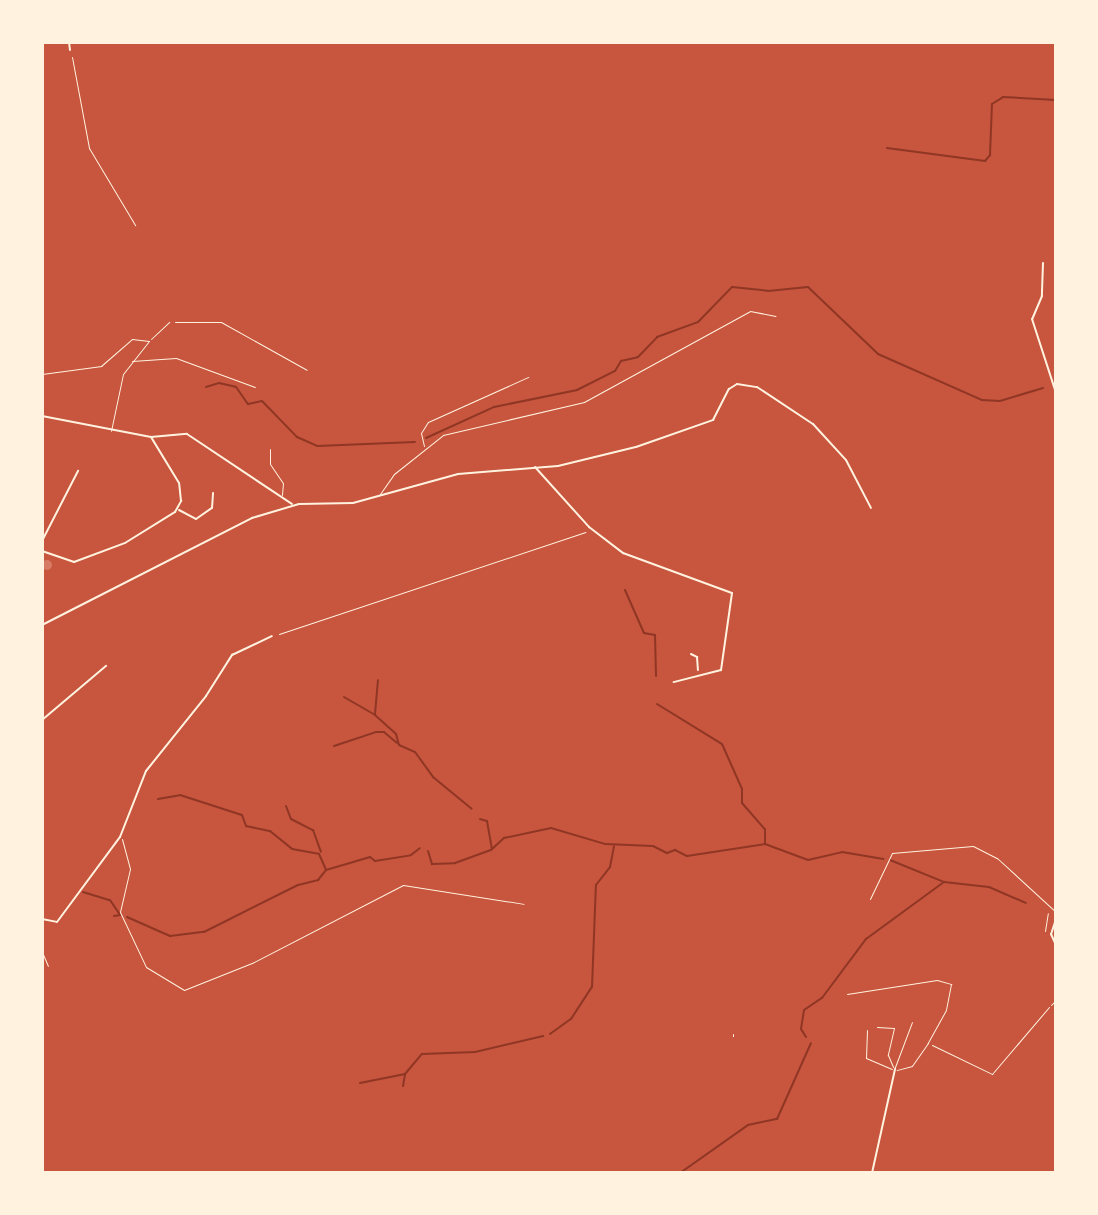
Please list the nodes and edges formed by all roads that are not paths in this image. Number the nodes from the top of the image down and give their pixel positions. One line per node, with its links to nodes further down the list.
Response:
1 (69, 42): 2 (street)
2 (70, 50)
3 (1043, 263): 11 (street)
4 (776, 316): 15 (lane)
5 (169, 322): 6 (lane)
6 (149, 341): 7 (lane); 8 (lane)
7 (131, 361): 10 (lane); 13 (lane)
8 (42, 374)
9 (528, 377): 15 (lane)
10 (255, 387)
11 (1056, 393)
12 (42, 416): 13 (street)
13 (111, 431): 14 (street)
14 (151, 437): 20 (street); 24 (street)
15 (425, 448): 21 (lane)
16 (270, 449): 20 (lane)
17 (534, 466): 21 (street); 23 (street); 31 (street)
18 (78, 471): 25 (street)
19 (213, 493): 24 (street)
20 (282, 495): 22 (street)
21 (379, 495): 22 (street)
22 (293, 505): 27 (street)
23 (871, 508)
24 (178, 509): 26 (street)
25 (42, 541)
26 (42, 551)
27 (42, 625)
28 (272, 636): 34 (street)
29 (691, 654): 31 (street)
30 (106, 666): 33 (street)
31 (698, 671): 32 (street)
32 (674, 682)
33 (42, 720)
34 (120, 837): 36 (lane); 38 (street)
35 (870, 899): 37 (lane)
36 (524, 904)
37 (1056, 912)
38 (42, 919)
39 (1056, 919): 40 (street)
40 (1056, 945)
41 (42, 952): 42 (lane)
42 (48, 966)
43 (847, 994): 51 (lane)
44 (1056, 1000): 45 (lane)
45 (1051, 1005)
46 (895, 1022): 49 (lane)
47 (912, 1022): 51 (lane)
48 (877, 1027): 49 (lane)
49 (894, 1028): 51 (lane)
50 (867, 1030): 51 (lane)
51 (895, 1069): 52 (street)
52 (872, 1173)

